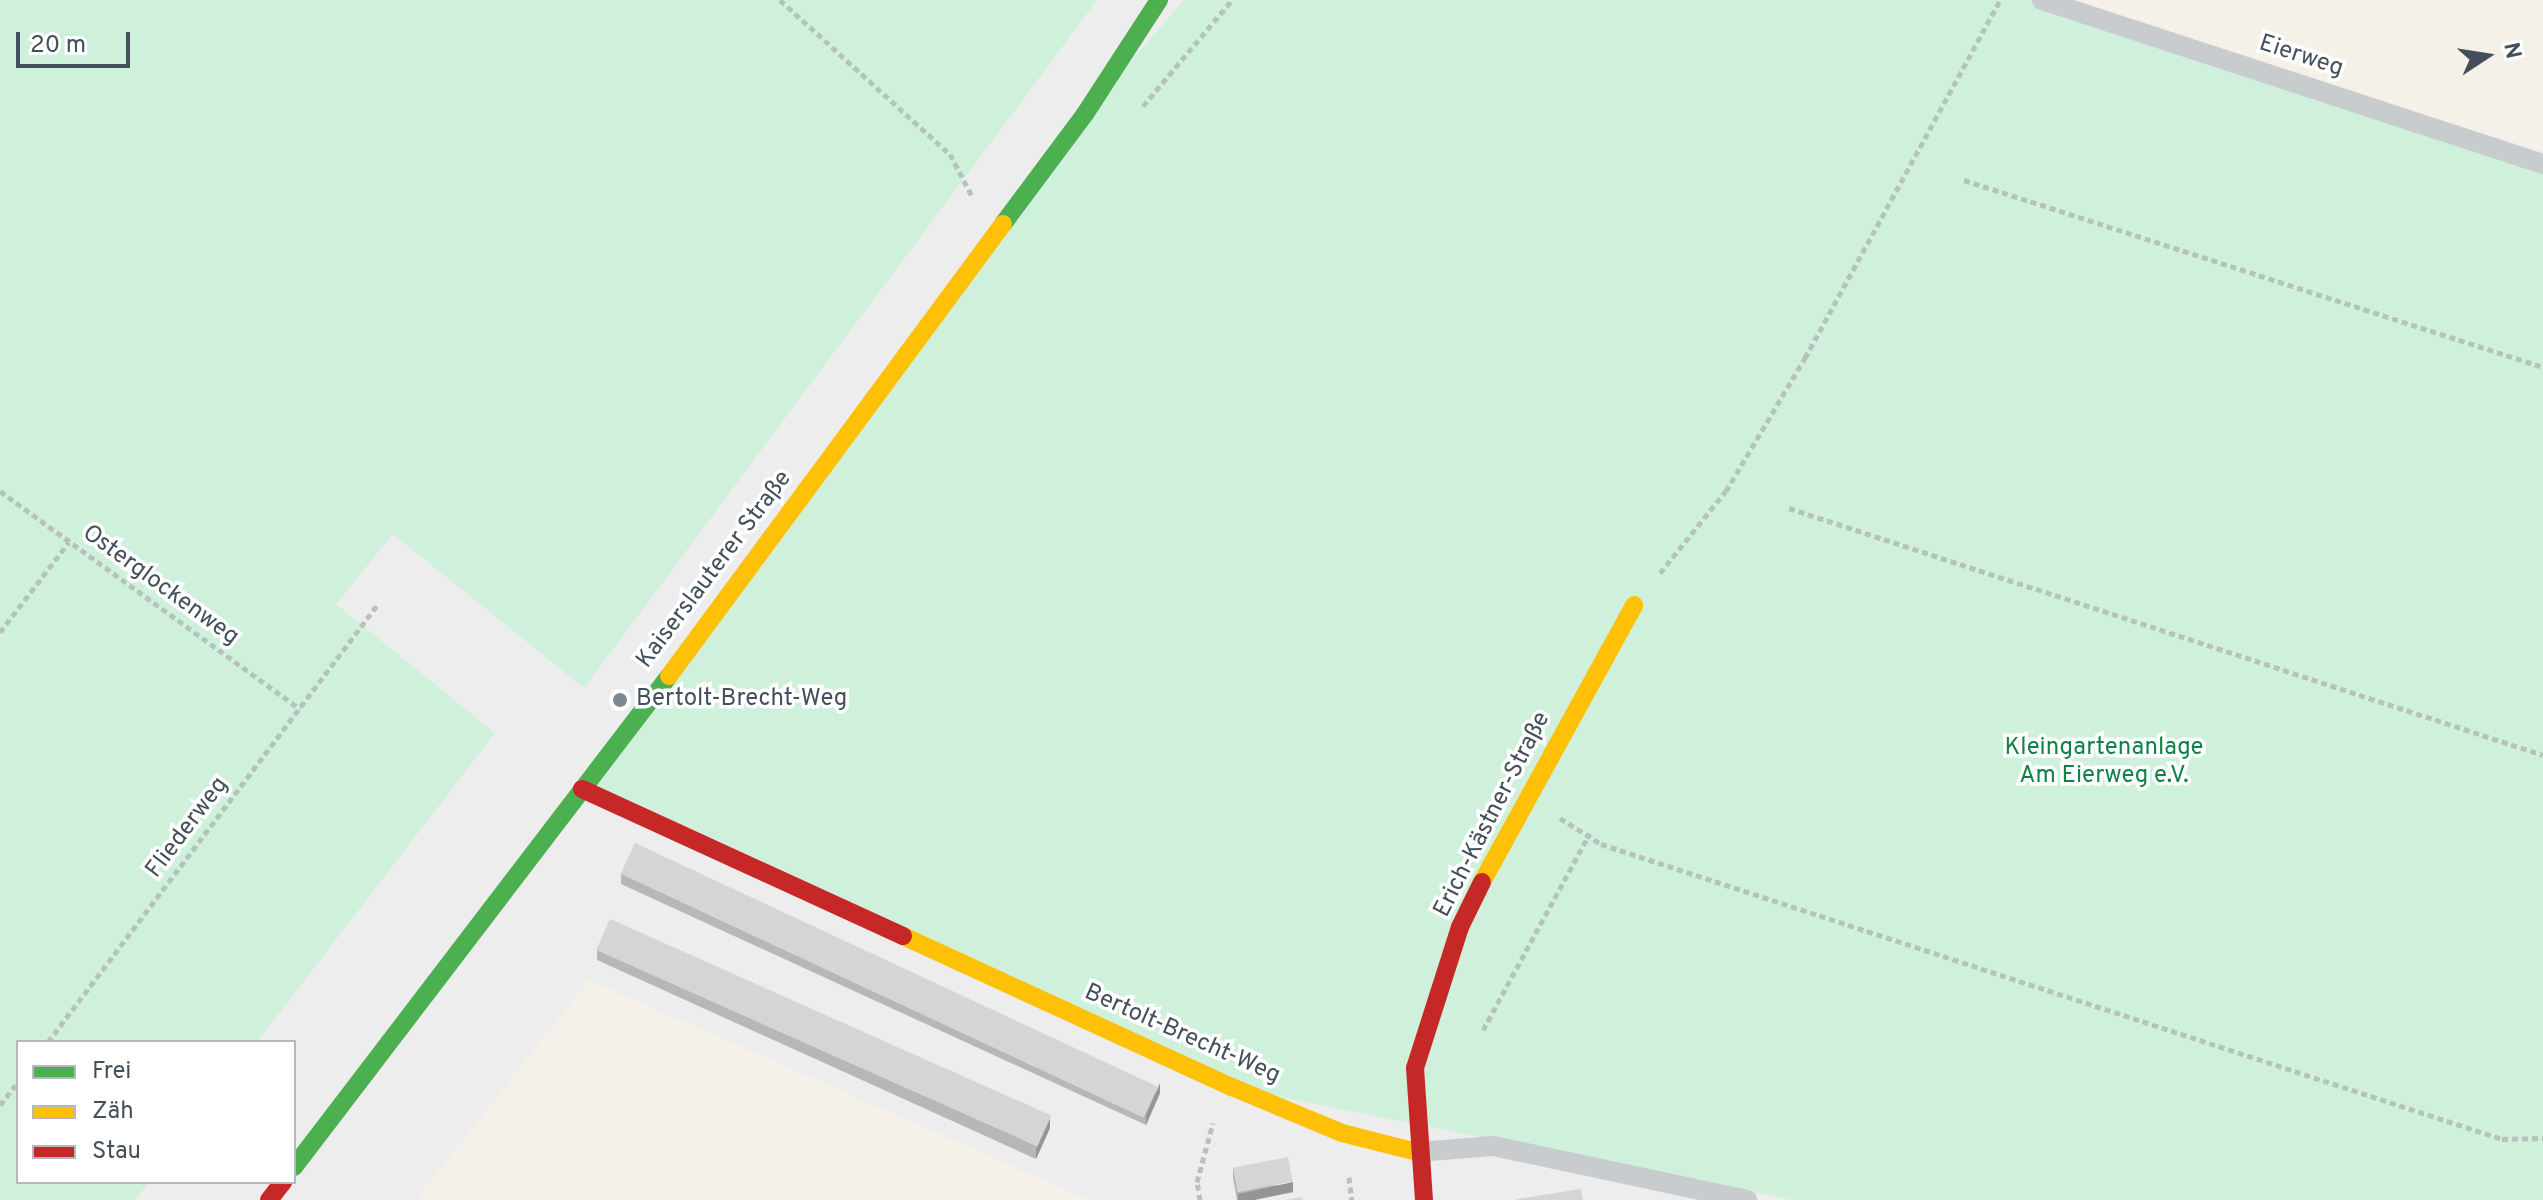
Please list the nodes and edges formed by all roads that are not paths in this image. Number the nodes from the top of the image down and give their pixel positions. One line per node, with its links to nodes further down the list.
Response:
1 (2042, 0): 3 (lane, Eierweg)
2 (1166, 6): 5 (street, Kaiserslauterer Straße)
3 (2543, 164)
4 (1634, 605): 6 (street, Erich-Kästner-Straße)
5 (582, 789): 6 (street, Bertolt-Brecht-Weg); 7 (street, Kaiserslauterer Straße)
6 (1417, 1152): 10 (street, Erich-Kästner-Straße); 11 (lane, Bertolt-Brecht-Weg)
7 (296, 1164)
8 (281, 1184): 9 (street)
9 (269, 1200)
10 (1424, 1200)
11 (1747, 1200)

